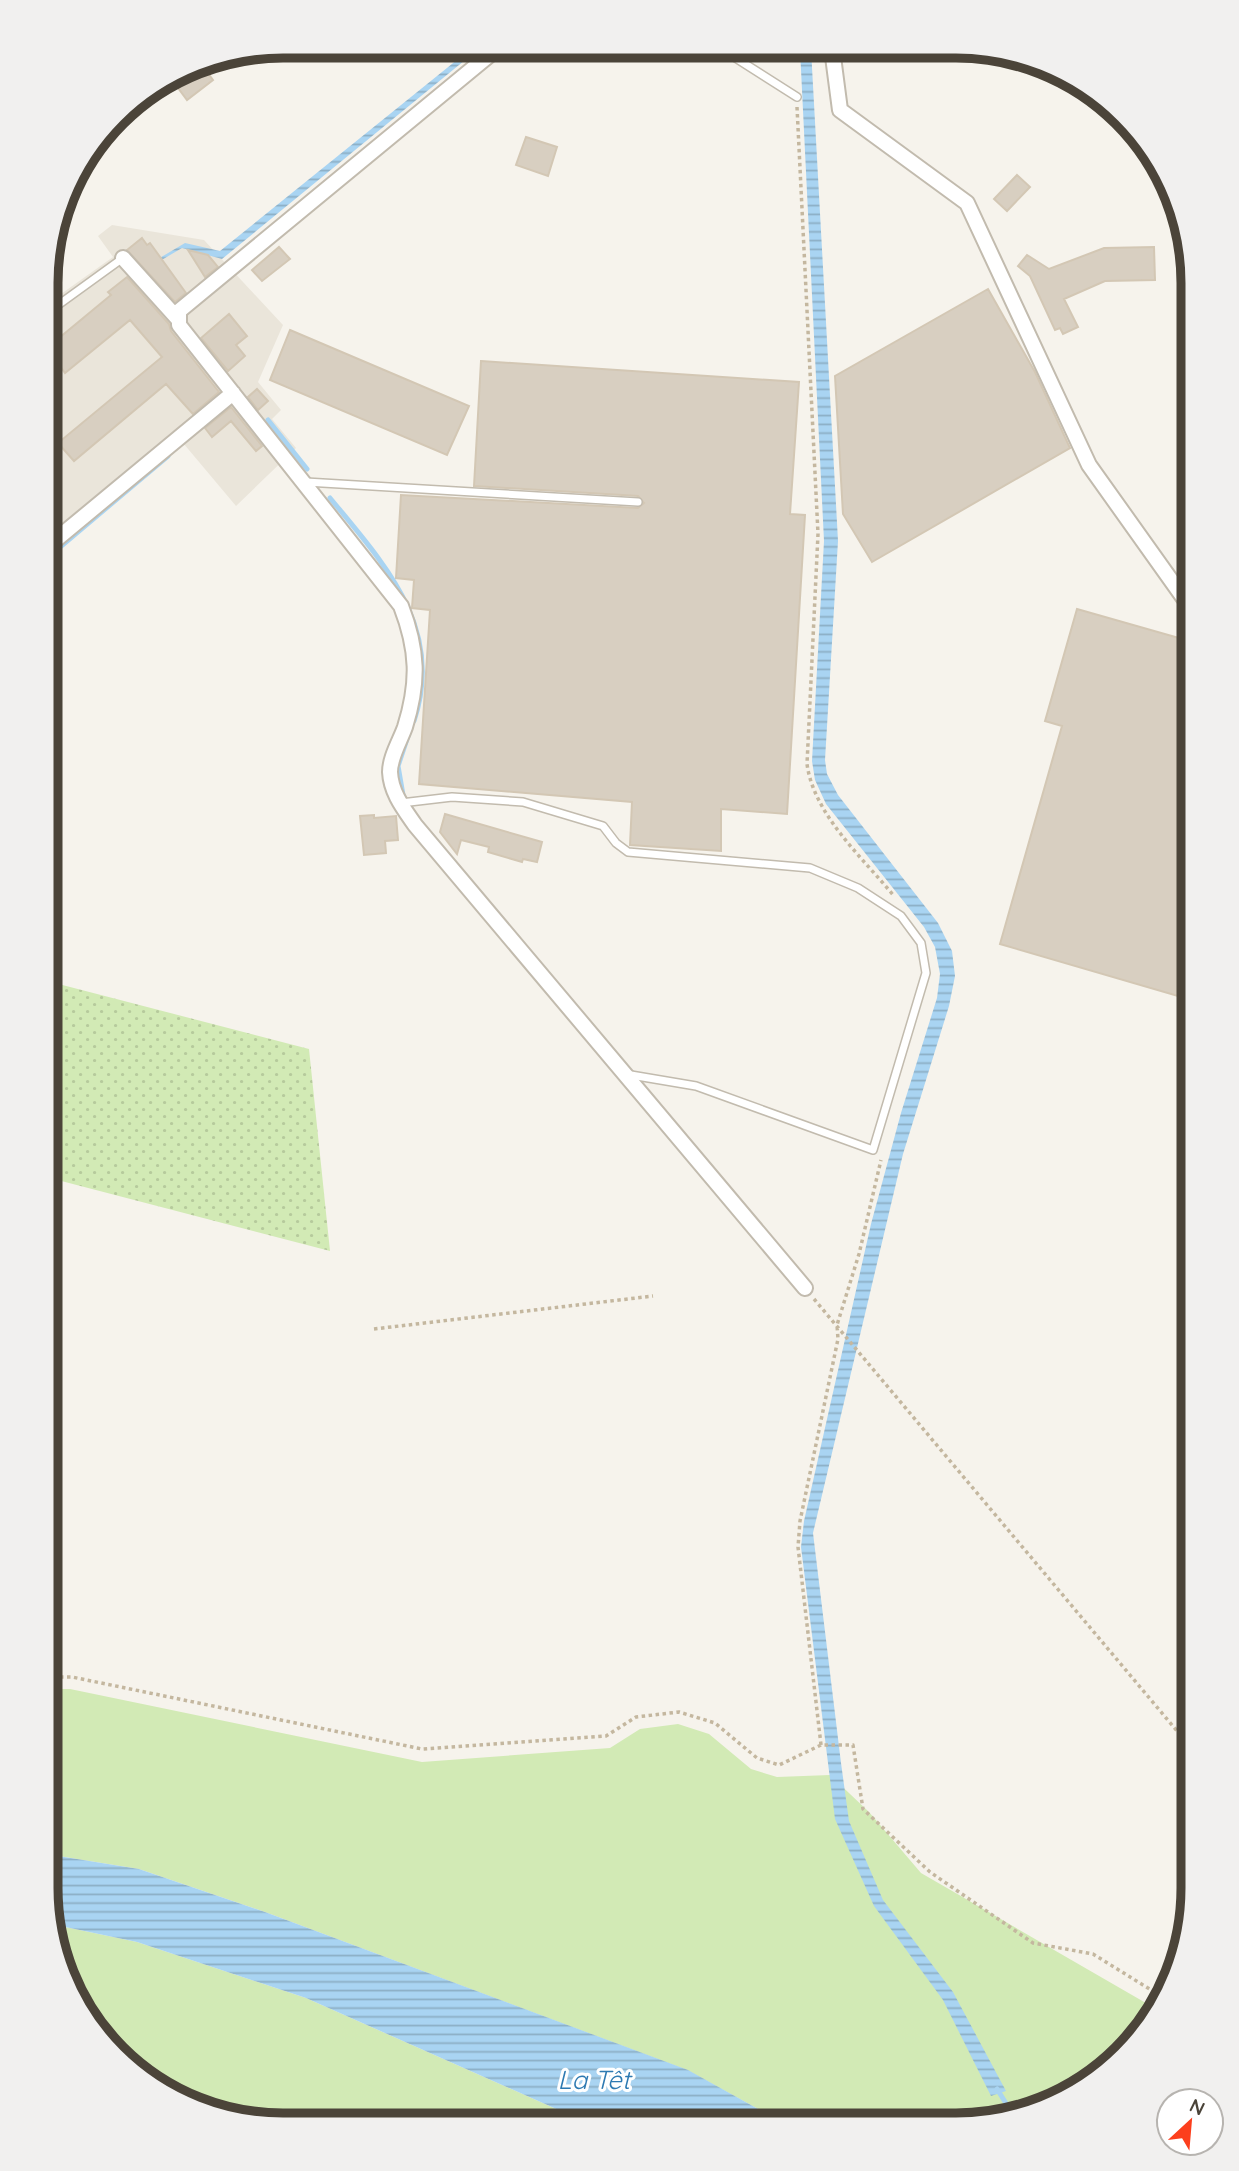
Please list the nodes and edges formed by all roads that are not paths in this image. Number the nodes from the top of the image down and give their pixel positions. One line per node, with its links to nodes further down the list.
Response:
1 (486, 58): 7 (street)
2 (736, 58): 4 (lane)
3 (833, 58): 12 (street)
4 (797, 97)
5 (123, 258): 6 (lane); 7 (street)
6 (58, 305)
7 (177, 318): 8 (street)
8 (233, 393): 9 (street); 11 (street)
9 (306, 482): 10 (lane); 13 (street)
10 (638, 502)
11 (58, 538)
12 (1181, 594)
13 (400, 803): 14 (street); 14 (lane)
14 (624, 1074): 15 (street)
15 (805, 1288)

